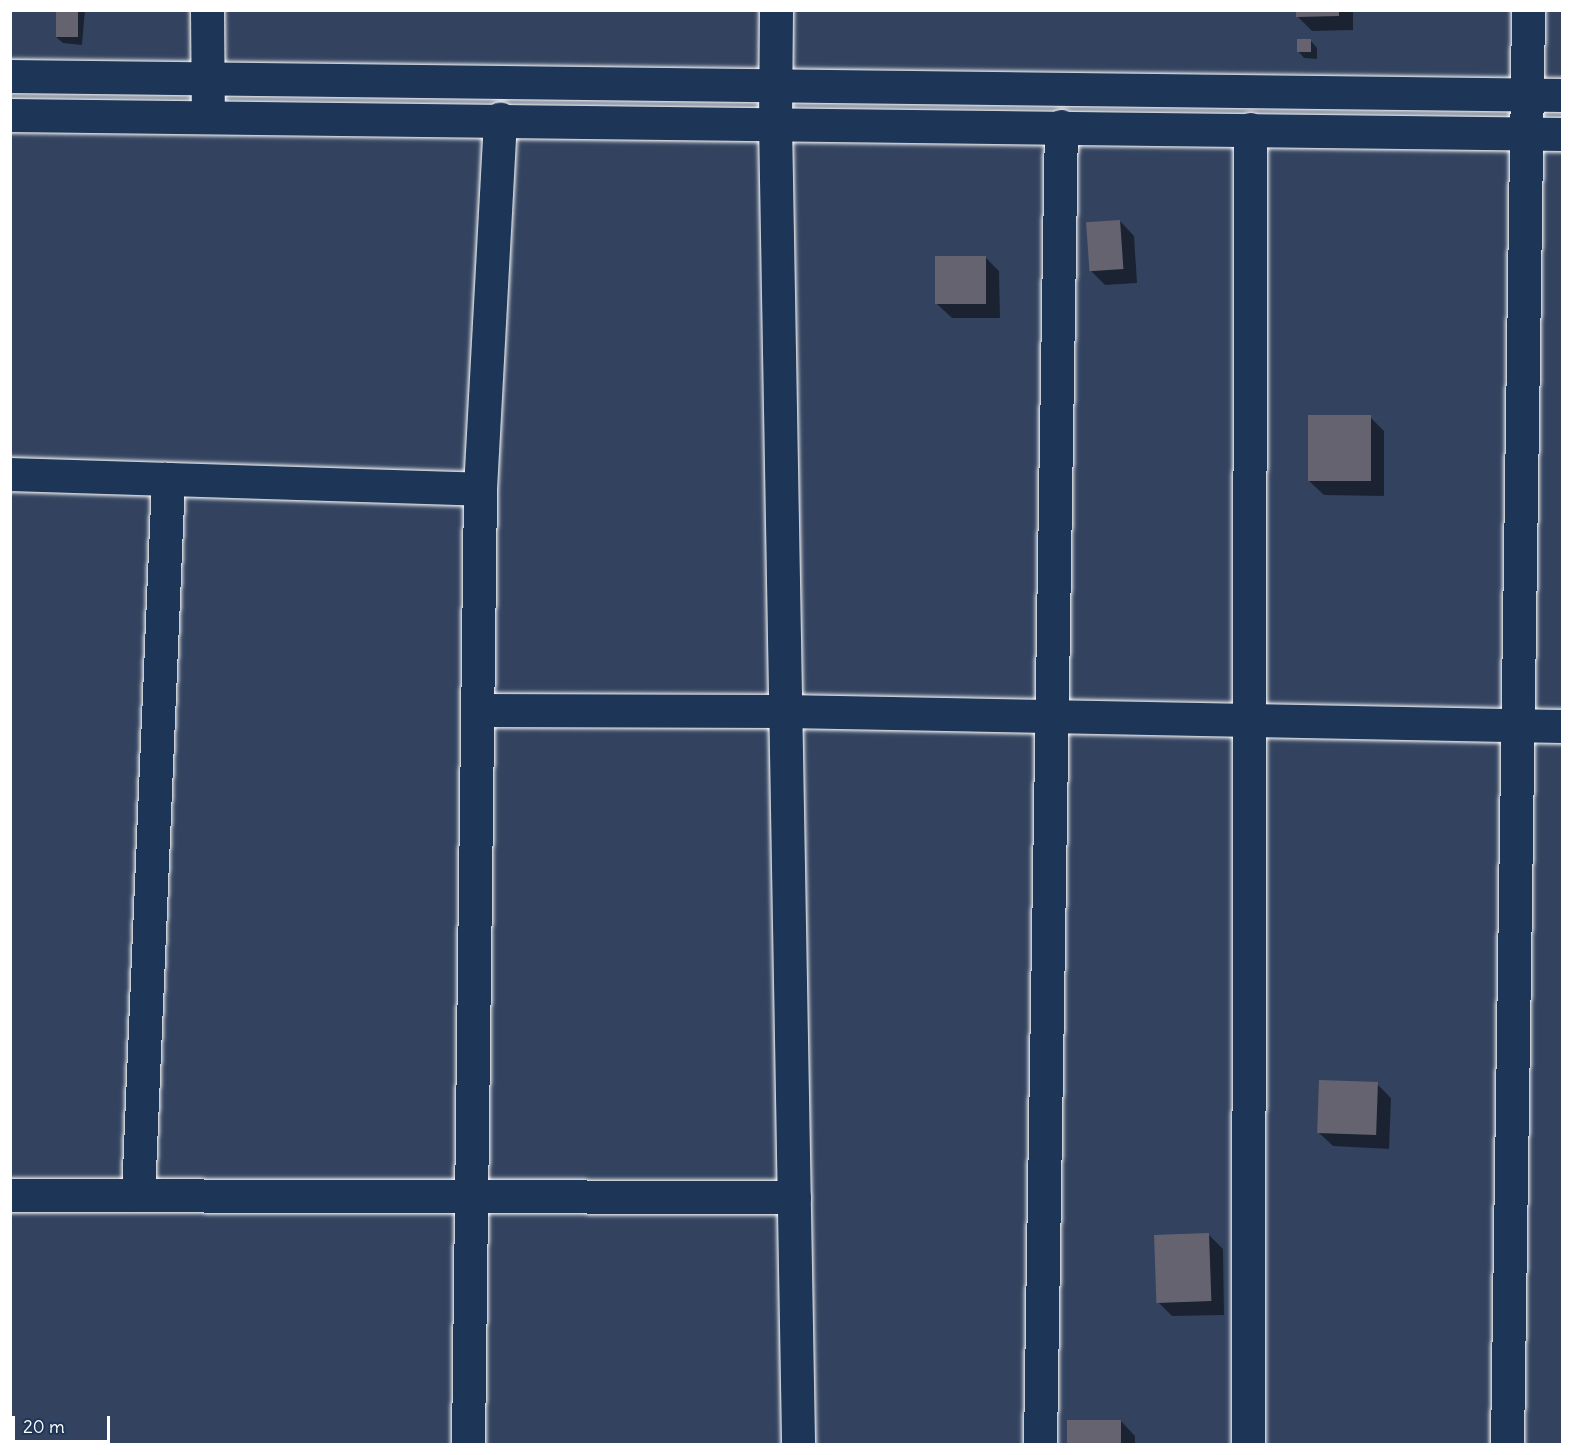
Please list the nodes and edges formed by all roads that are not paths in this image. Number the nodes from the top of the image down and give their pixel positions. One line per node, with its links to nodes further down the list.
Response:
1 (207, 10): 5 (street)
2 (776, 10): 6 (street)
3 (1528, 10): 7 (street)
4 (10, 76): 5 (street)
5 (207, 78): 6 (street); 10 (street)
6 (775, 86): 7 (street); 12 (street)
7 (1527, 95): 8 (street); 15 (street)
8 (1563, 96)
9 (10, 115): 10 (street)
10 (208, 116): 11 (street)
11 (500, 119): 12 (street); 19 (street)
12 (775, 122): 13 (street); 21 (street)
13 (1061, 126): 14 (street); 22 (street)
14 (1250, 129): 15 (street); 23 (street)
15 (1526, 133): 16 (street); 24 (street)
16 (1563, 134)
17 (10, 474): 18 (street)
18 (168, 479): 19 (street); 27 (street)
19 (480, 489): 20 (street)
20 (477, 710): 21 (street); 28 (street)
21 (785, 711): 22 (street); 29 (street)
22 (1052, 716): 23 (street); 32 (street)
23 (1250, 720): 24 (street); 33 (street)
24 (1517, 726): 25 (street); 34 (street)
25 (1563, 726)
26 (10, 1195): 27 (street)
27 (138, 1195): 28 (street)
28 (471, 1196): 29 (street); 30 (street)
29 (794, 1197): 31 (street)
30 (468, 1444)
31 (798, 1444)
32 (1040, 1444)
33 (1248, 1444)
34 (1507, 1444)

